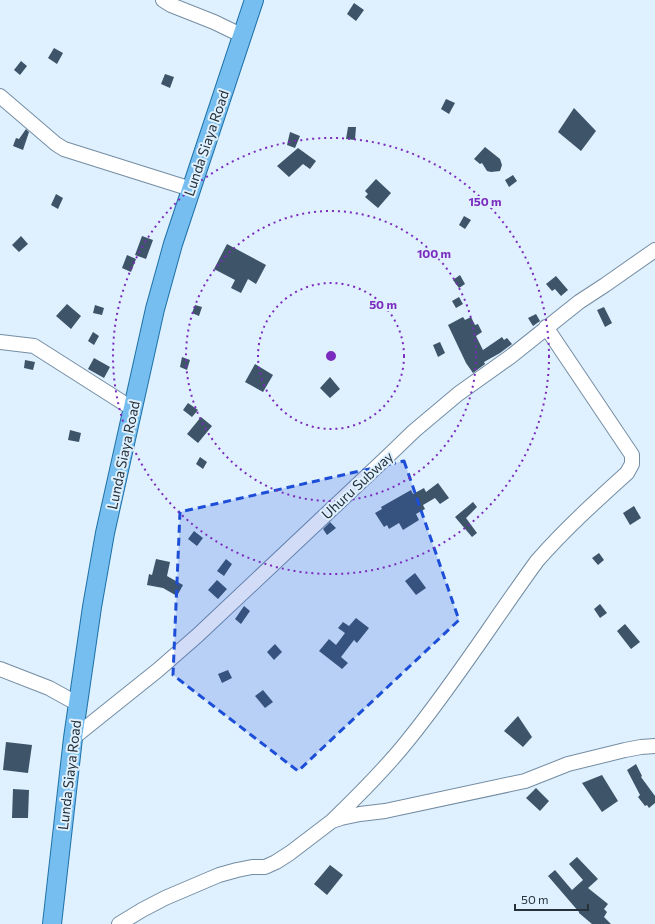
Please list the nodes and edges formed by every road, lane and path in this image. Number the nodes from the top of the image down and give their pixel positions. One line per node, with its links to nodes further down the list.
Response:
1 (163, 0): 3 (street)
2 (254, 0): 3 (main road, Lunda Siaya Road)
3 (243, 36): 5 (main road, Lunda Siaya Road)
4 (0, 96): 5 (street)
5 (191, 189): 9 (main road, Lunda Siaya Road)
6 (655, 250): 7 (street, Uhuru Subway)
7 (546, 327): 12 (street, Uhuru Subway); 14 (street)
8 (0, 342): 9 (street)
9 (133, 409): 11 (main road, Lunda Siaya Road)
10 (0, 669): 11 (street)
11 (78, 704): 12 (main road, Lunda Siaya Road)
12 (73, 738): 15 (main road, Lunda Siaya Road)
13 (655, 746): 14 (street)
14 (332, 821): 16 (street)
15 (52, 924)
16 (119, 924)

